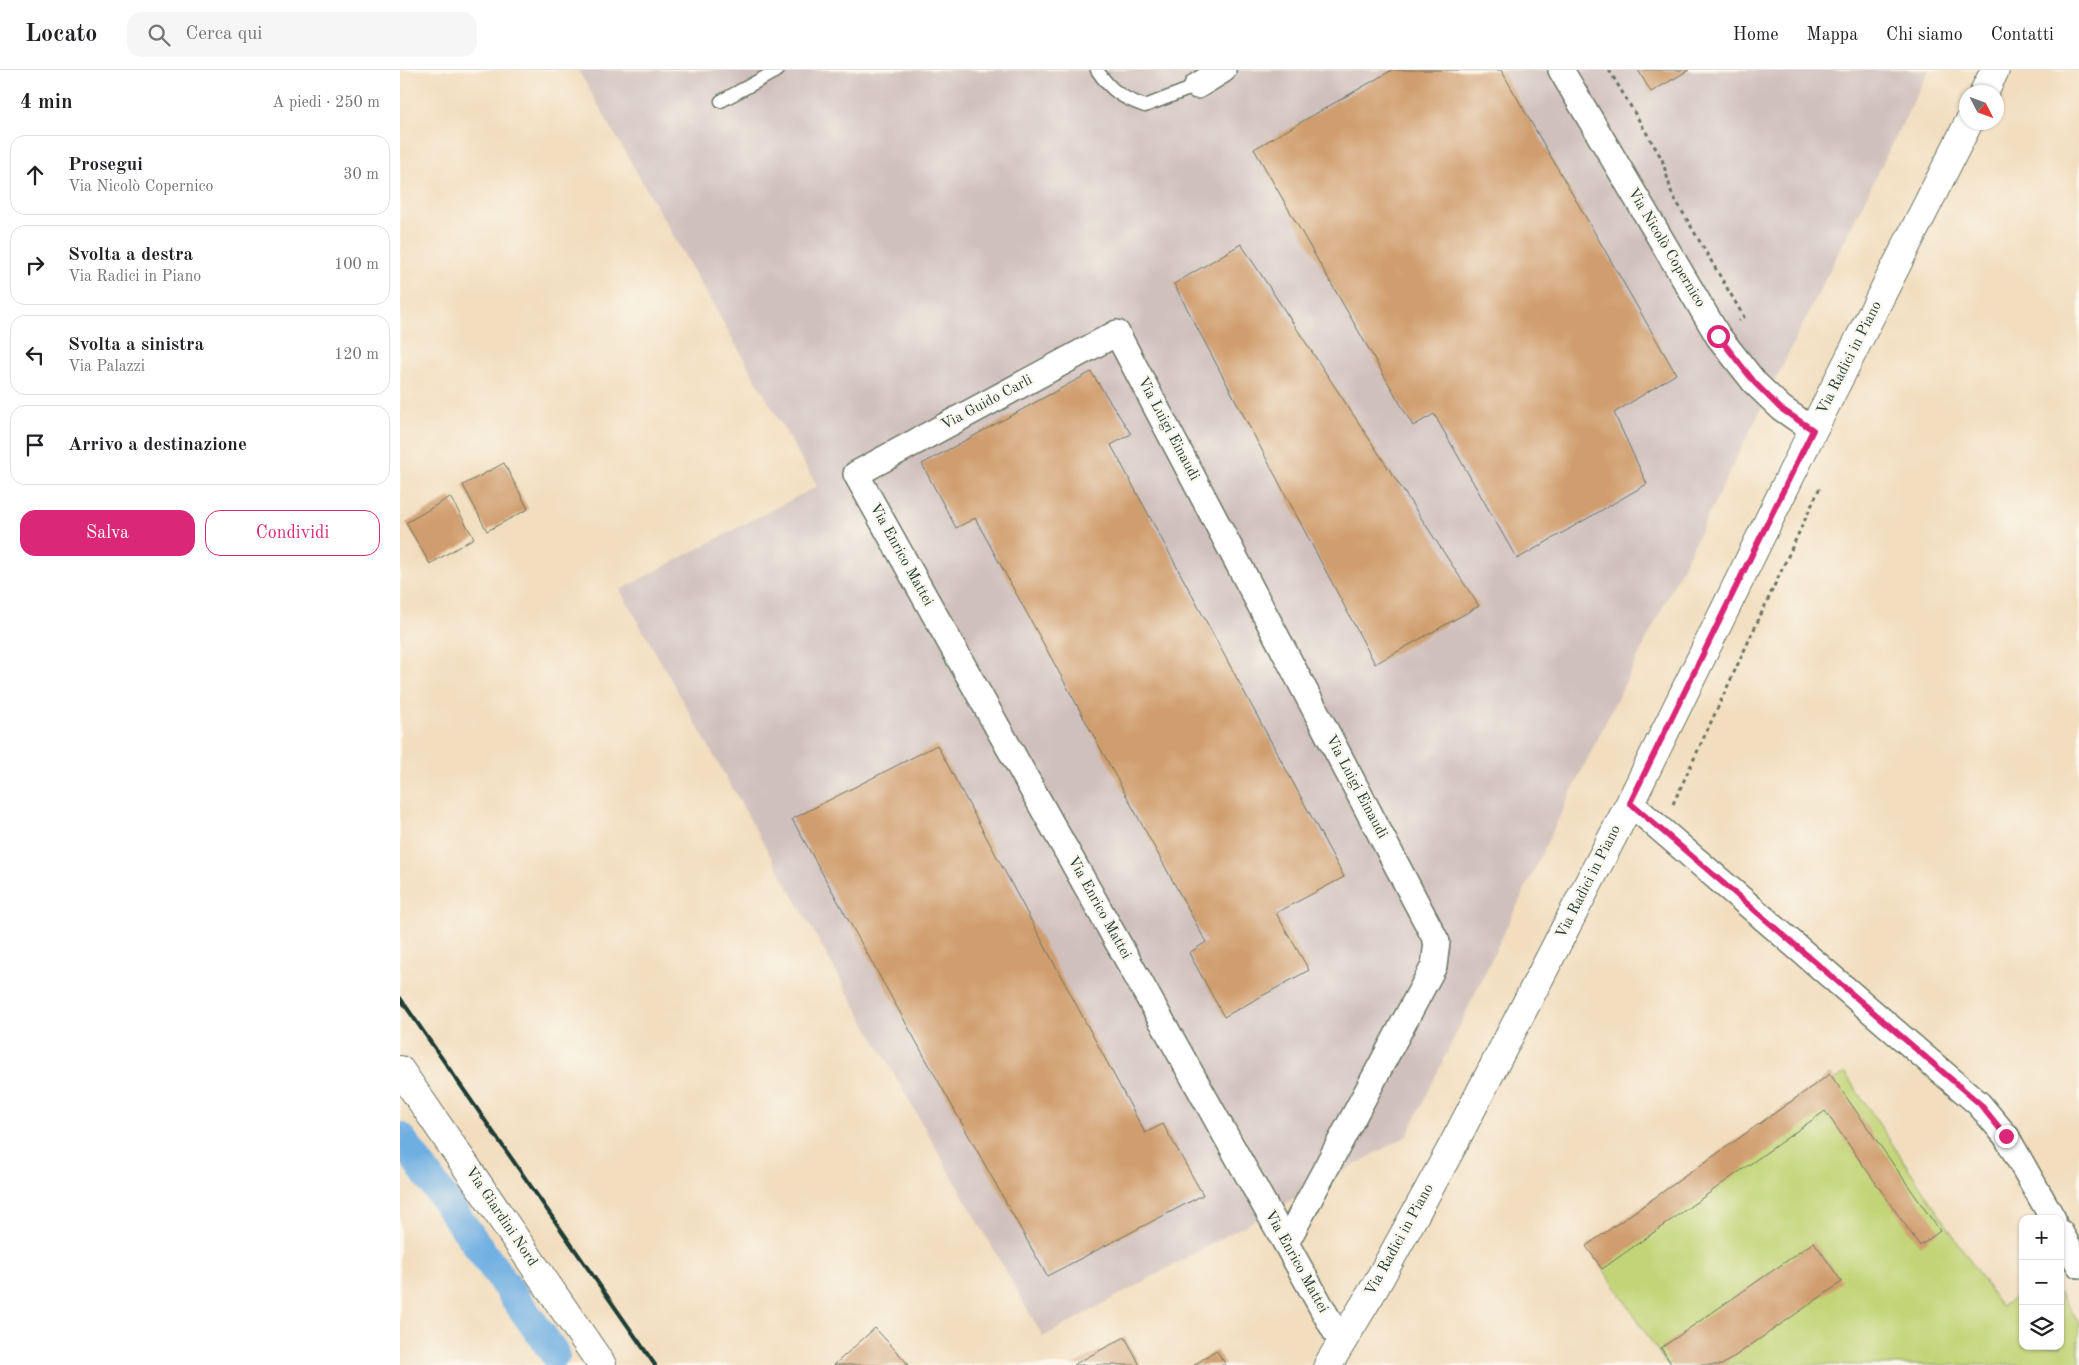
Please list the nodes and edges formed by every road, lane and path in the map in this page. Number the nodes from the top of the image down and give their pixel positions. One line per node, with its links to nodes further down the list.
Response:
1 (778, 70): 9 (lane)
2 (1098, 70): 8 (lane)
3 (1223, 70): 8 (street)
4 (1561, 70): 12 (street, Via Nicolò Copernico)
5 (1609, 70): 12 (path)
6 (1995, 70): 7 (street)
7 (1988, 85)
8 (1197, 86)
9 (721, 101)
10 (1965, 130): 13 (street, Via Radici in Piano)
11 (1117, 333): 14 (street, Via Guido Carli); 21 (street, Via Luigi Einaudi)
12 (1718, 336): 13 (street, Via Nicolò Copernico)
13 (1813, 430): 16 (street, Via Radici in Piano)
14 (856, 474): 21 (street, Via Enrico Mattei)
15 (1823, 480): 17 (path)
16 (1630, 803): 19 (street); 23 (street, Via Radici in Piano)
17 (1672, 806)
18 (400, 1070): 24 (street, Via Giardini Nord)
19 (2051, 1215)
20 (2064, 1239): 22 (street)
21 (1286, 1243): 23 (street, Via Enrico Mattei)
22 (2079, 1265)
23 (1334, 1354)
24 (602, 1365)

